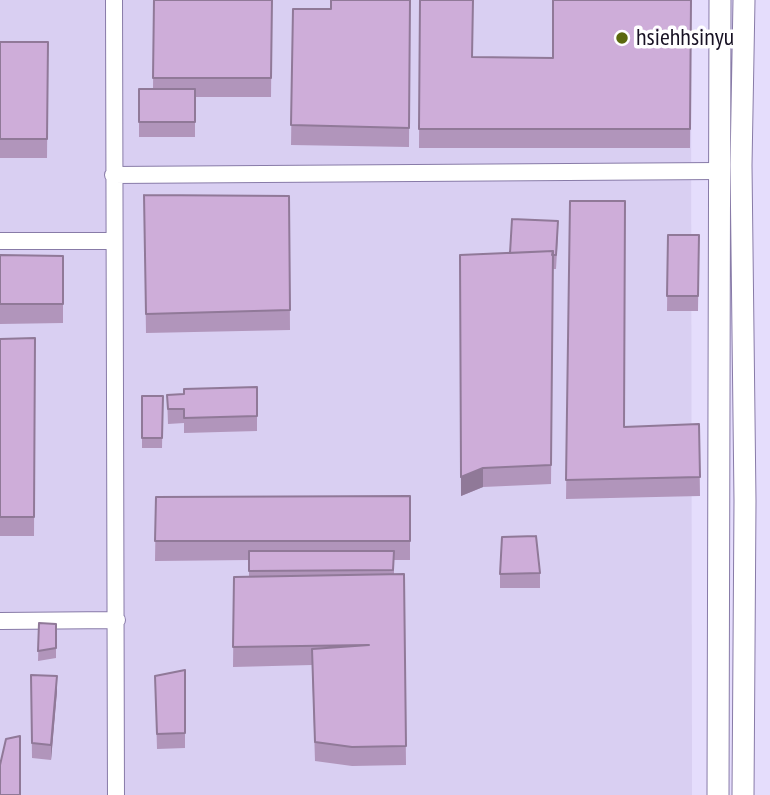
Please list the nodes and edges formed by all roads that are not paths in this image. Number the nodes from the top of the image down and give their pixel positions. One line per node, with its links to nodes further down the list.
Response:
1 (114, 0): 5 (street)
2 (720, 0): 4 (main road)
3 (744, 0): 12 (main road)
4 (718, 171): 5 (street); 11 (main road)
5 (113, 175): 7 (street)
6 (0, 241): 7 (street)
7 (113, 241): 8 (street)
8 (117, 620): 9 (street); 10 (street)
9 (0, 621)
10 (116, 795)
11 (718, 795)
12 (743, 795)

